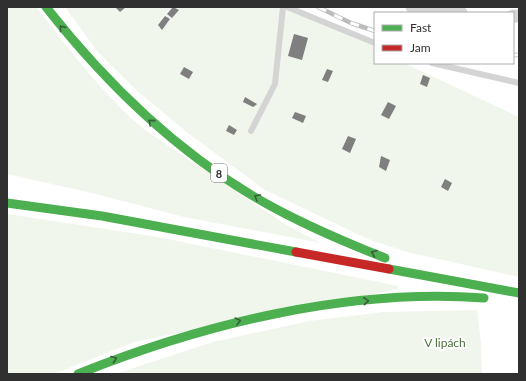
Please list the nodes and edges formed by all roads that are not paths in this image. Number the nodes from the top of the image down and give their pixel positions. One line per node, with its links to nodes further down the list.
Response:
1 (46, 7): 13 (highway, 8, one-way to 1)
2 (283, 7): 9 (lane)
3 (287, 7): 6 (lane)
4 (412, 7): 5 (street)
5 (453, 12)
6 (374, 43)
7 (436, 64): 8 (lane)
8 (519, 83)
9 (251, 131)
10 (7, 193): 12 (highway)
11 (7, 203): 12 (highway, 8)
12 (84, 214): 13 (highway, 8)
13 (436, 278): 14 (highway, 8)
14 (519, 292)
15 (493, 299): 16 (highway, one-way to 15)
16 (78, 374)

